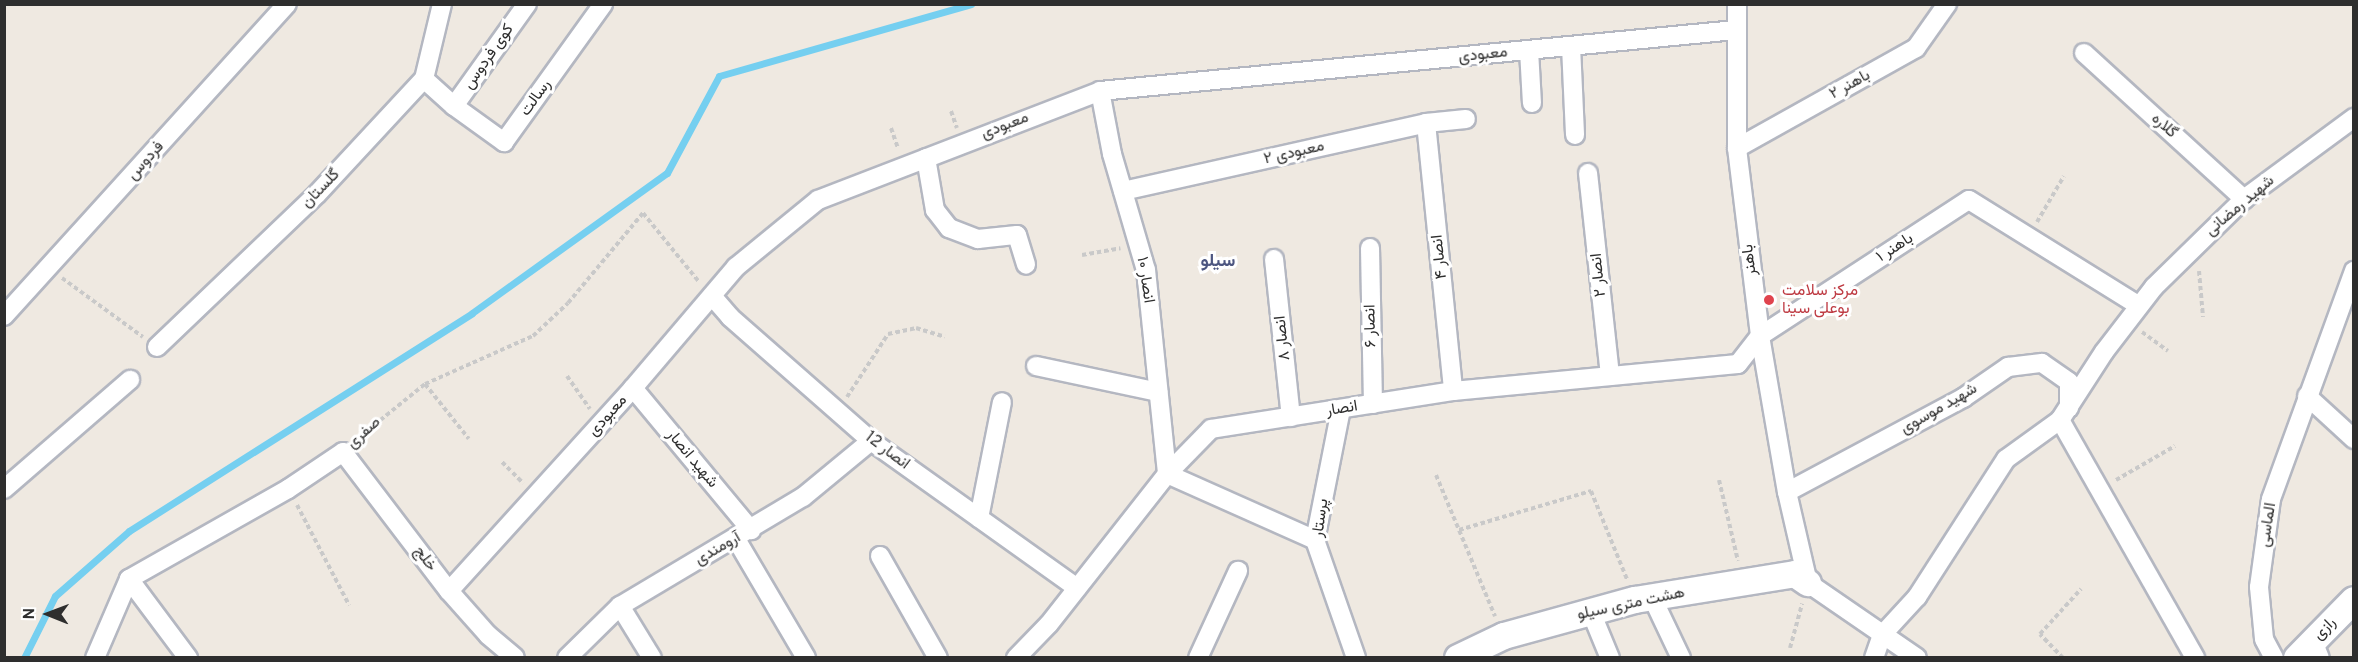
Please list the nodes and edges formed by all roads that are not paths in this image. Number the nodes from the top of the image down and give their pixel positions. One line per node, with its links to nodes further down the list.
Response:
1 (287, 4): 30 (street, فردوس)
2 (442, 4): 11 (street, گلستان)
3 (526, 4): 14 (street, کوی فردوس)
4 (603, 4): 14 (street, رسالت)
5 (1737, 4): 7 (street, باهنر)
6 (1947, 4): 19 (street, باهنر ۲)
7 (1736, 30): 8 (street, معبودی); 19 (street, باهنر)
8 (1571, 46): 9 (street, معبودی); 18 (street)
9 (1529, 50): 12 (street, معبودی); 13 (street)
10 (2084, 53): 23 (street, گلاره)
11 (424, 79): 14 (street, کوی فردوس); 32 (street, گلستان)
12 (1100, 91): 20 (street, معبودی); 22 (street, انصار ۱۰)
13 (1532, 103)
14 (454, 106)
15 (2354, 118): 23 (street, شهید رمضانی)
16 (1466, 119): 17 (street, معبودی ۲)
17 (1426, 123): 22 (street, معبودی ۲); 37 (street, انصار ۴)
18 (1575, 135)
19 (1737, 148): 31 (street, باهنر)
20 (926, 158): 26 (street); 28 (street, معبودی)
21 (1588, 173): 34 (street, انصار ۲)
22 (1123, 191): 38 (street, انصار ۱۰)
23 (2244, 199): 29 (street, شهید رمضانی)
24 (1370, 248): 41 (street, انصار ۶)
25 (1274, 259): 44 (street, انصار ۸)
26 (1026, 265)
27 (2354, 271): 39 (street, الماسی)
28 (712, 296): 36 (street, معبودی); 46 (street, انصار 12)
29 (2139, 306): 31 (street, باهنر ۱); 43 (street, شهید رمضانی)
30 (4, 316)
31 (1760, 336): 34 (street, انصار); 50 (street, باهنر)
32 (157, 347)
33 (1036, 366): 38 (street)
34 (1610, 376): 37 (street, انصار)
35 (130, 380): 49 (street)
36 (633, 388): 52 (street, شهید انصار); 59 (street, معبودی)
37 (1453, 391): 41 (street, انصار)
38 (1158, 392): 48 (street, انصار ۱۰)
39 (2307, 396): 45 (street); 82 (street, الماسی)
40 (1002, 402): 51 (street)
41 (1373, 404): 42 (street, انصار)
42 (1341, 409): 44 (street, انصار); 53 (street, پرستار)
43 (2065, 414): 50 (street, شهید موسوی); 64 (street, شهید رمضانی); 81 (street)
44 (1291, 417): 48 (street, انصار)
45 (2354, 439)
46 (871, 441): 51 (street, انصار 12); 52 (street, آرومندی)
47 (343, 452): 56 (street, صفری); 59 (street, خلج)
48 (1167, 474): 53 (street); 58 (street, انصار)
49 (4, 489)
50 (1787, 492): 57 (street, باهنر)
51 (980, 518): 58 (street, انصار 12)
52 (744, 535): 62 (street, آرومندی); 72 (street, شهید انصار)
53 (1315, 540): 76 (street, پرستار)
54 (880, 556): 73 (street)
55 (1238, 571): 75 (street)
56 (129, 579): 66 (street); 68 (street)
57 (1808, 583): 60 (street, هشت متری سیلو); 64 (street)
58 (1077, 588): 74 (street, انصار)
59 (449, 591): 69 (street, خلج)
60 (1644, 599): 63 (street, هشت متری سیلو); 78 (street)
61 (2354, 600): 65 (street, رازی)
62 (620, 606): 70 (street, آرومندی); 71 (street)
63 (1592, 612): 67 (street, هشت متری سیلو); 77 (street)
64 (1882, 635): 79 (street); 80 (street)
65 (2310, 652)
66 (101, 655)
67 (1469, 655)
68 (188, 657)
69 (515, 657)
70 (567, 657)
71 (652, 657)
72 (806, 657)
73 (938, 657)
74 (1016, 657)
75 (1198, 657)
76 (1356, 657)
77 (1610, 657)
78 (1681, 657)
79 (1874, 657)
80 (1917, 657)
81 (2194, 657)
82 (2274, 657)

